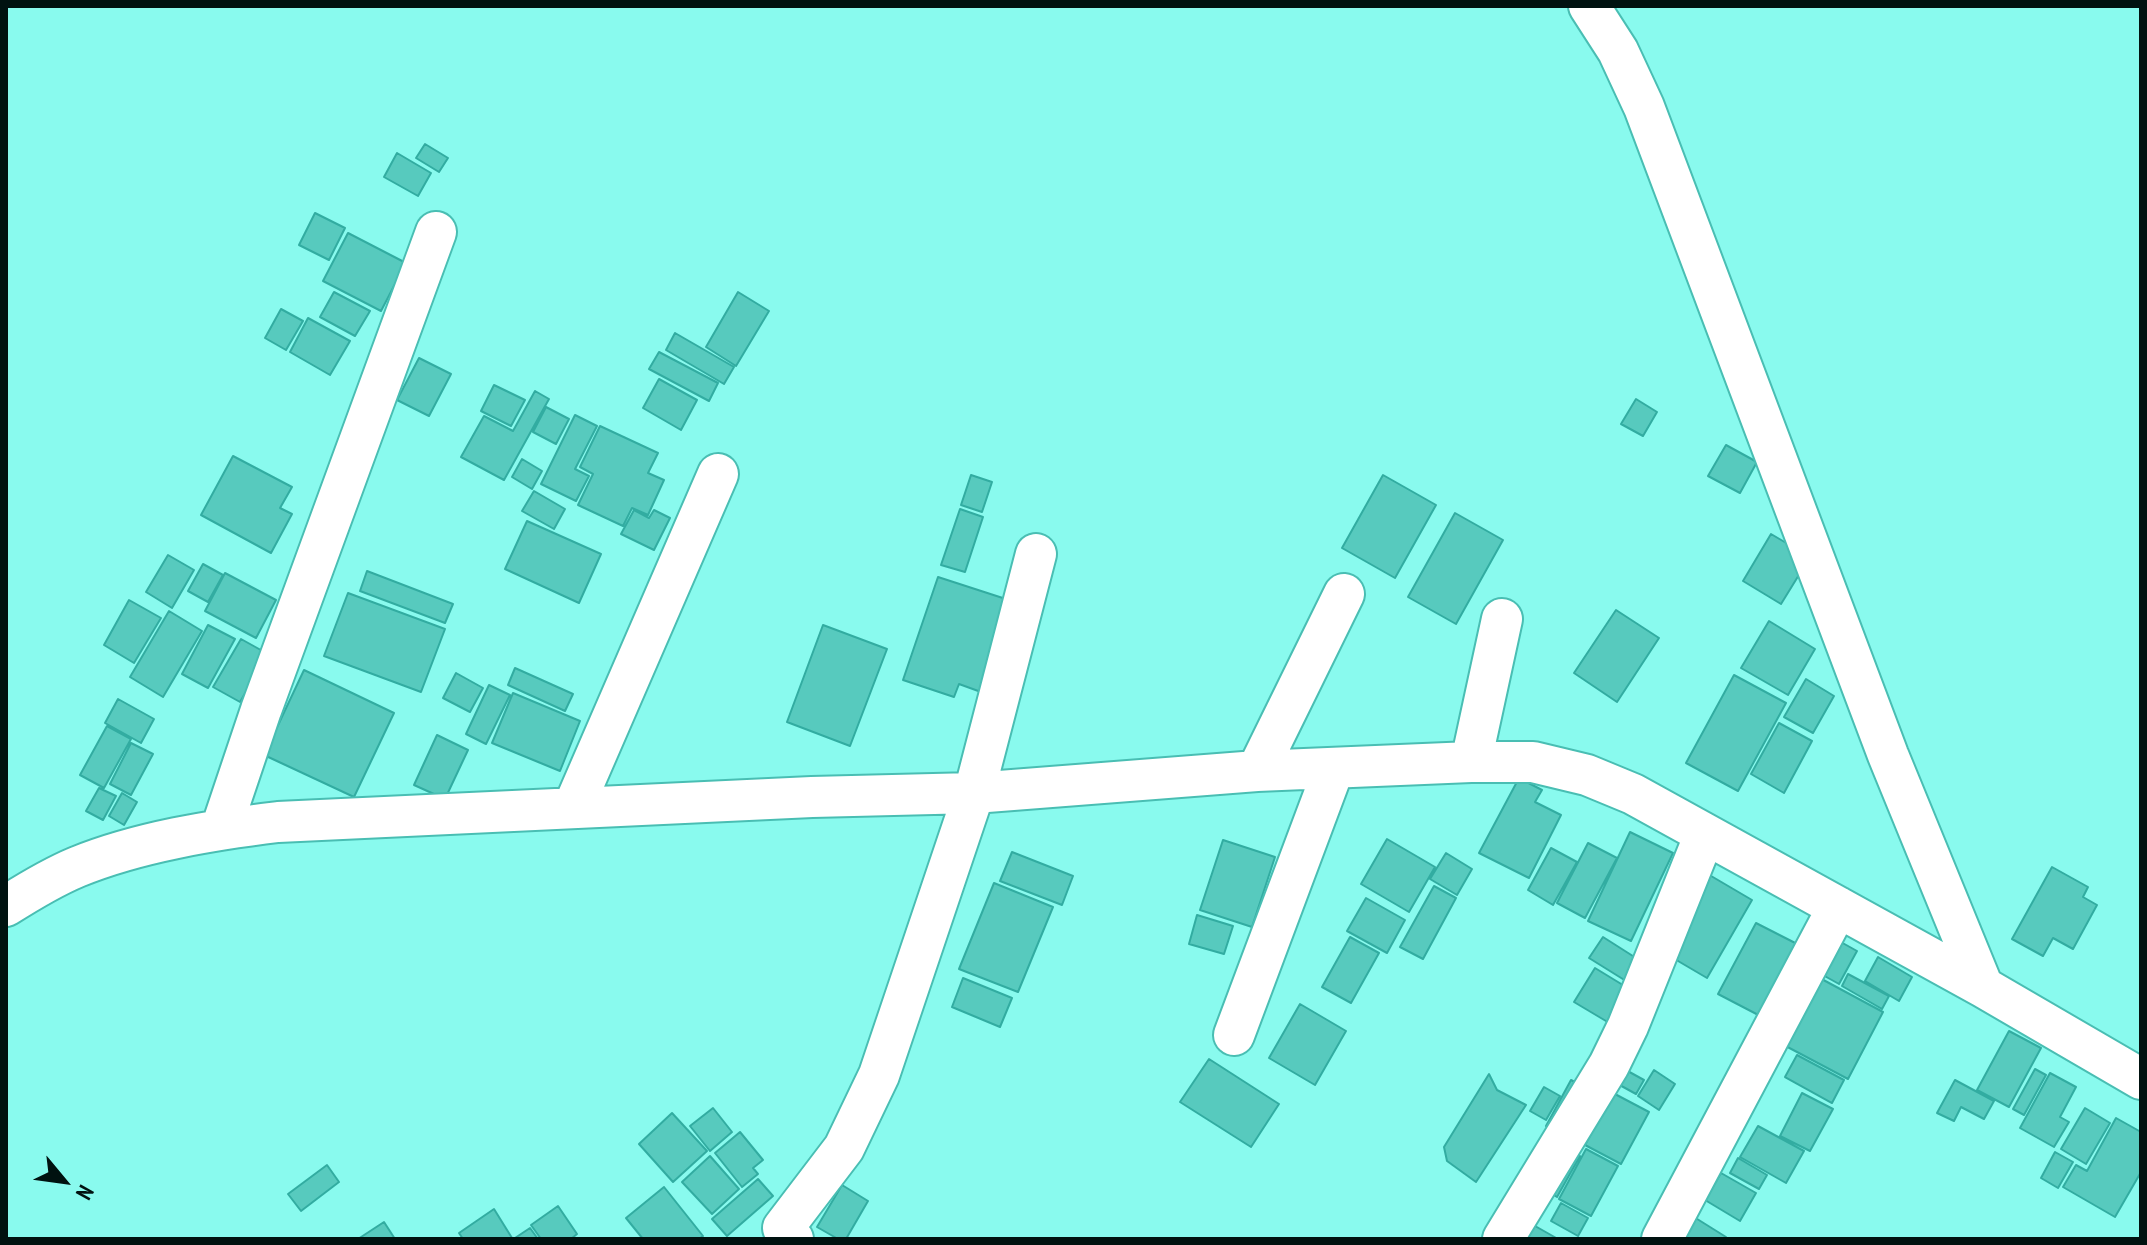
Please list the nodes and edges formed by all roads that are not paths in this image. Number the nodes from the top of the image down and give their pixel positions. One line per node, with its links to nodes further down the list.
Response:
1 (1589, 6): 16 (street)
2 (436, 232): 12 (street)
3 (718, 474): 11 (street)
4 (1036, 554): 10 (street)
5 (1344, 594): 9 (street)
6 (1502, 619): 7 (street)
7 (1471, 762): 8 (street); 13 (street)
8 (1334, 768): 9 (street); 17 (street)
9 (1257, 771): 10 (street)
10 (974, 793): 11 (street); 19 (street)
11 (573, 808): 12 (street)
12 (221, 829): 14 (street)
13 (1705, 834): 15 (street); 20 (street)
14 (6, 906)
15 (1838, 907): 16 (street); 21 (street)
16 (1983, 987): 18 (street)
17 (1234, 1035)
18 (2141, 1079)
19 (782, 1235)
20 (1503, 1239)
21 (1662, 1239)

